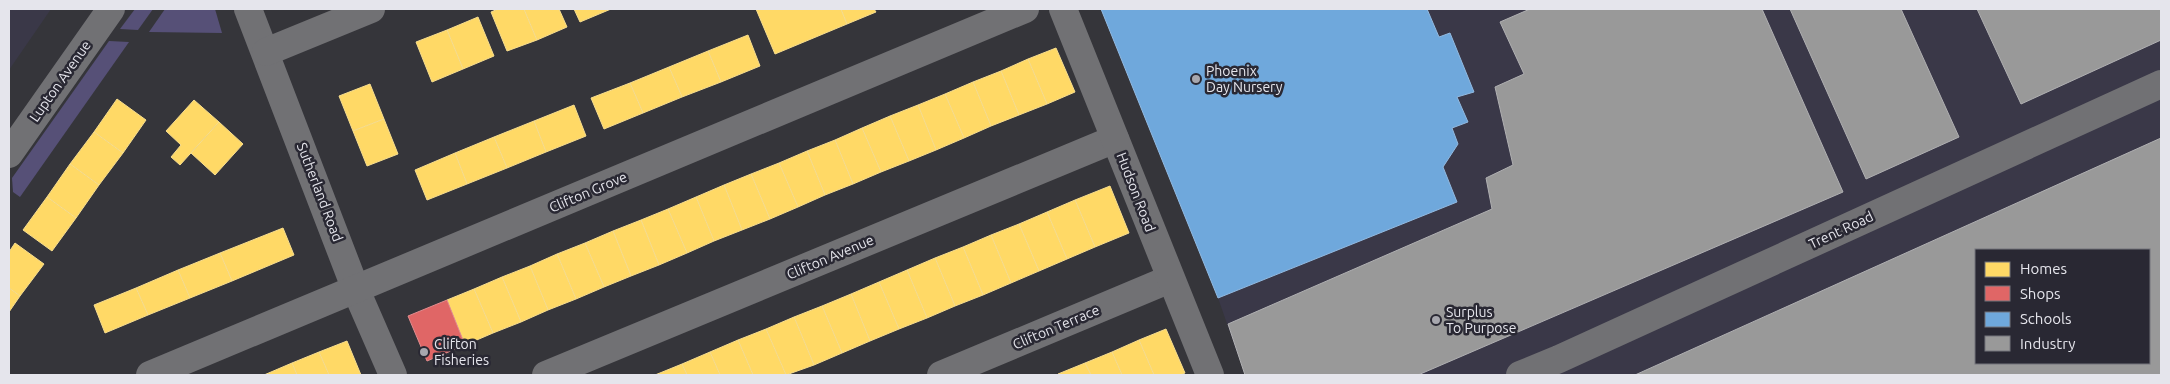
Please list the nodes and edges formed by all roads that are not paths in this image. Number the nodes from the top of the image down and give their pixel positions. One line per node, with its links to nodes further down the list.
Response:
1 (111, 9): 9 (street, Lupton Avenue)
2 (248, 9): 6 (street, Sutherland Road)
3 (371, 9): 6 (street)
4 (1025, 9): 11 (street, Clifton Grove)
5 (1063, 9): 8 (street, Hudson Road)
6 (266, 52): 11 (street, Sutherland Road)
7 (2161, 84): 17 (street, Trent Road)
8 (1115, 139): 10 (street, Hudson Road); 14 (street, Clifton Avenue)
9 (9, 154)
10 (1170, 279): 15 (street, Clifton Terrace); 16 (street, Hudson Road)
11 (356, 290): 12 (street, Clifton Grove); 13 (street, Sutherland Road)
12 (150, 375)
13 (393, 375)
14 (546, 375)
15 (941, 375)
16 (1210, 375)
17 (1520, 375)

